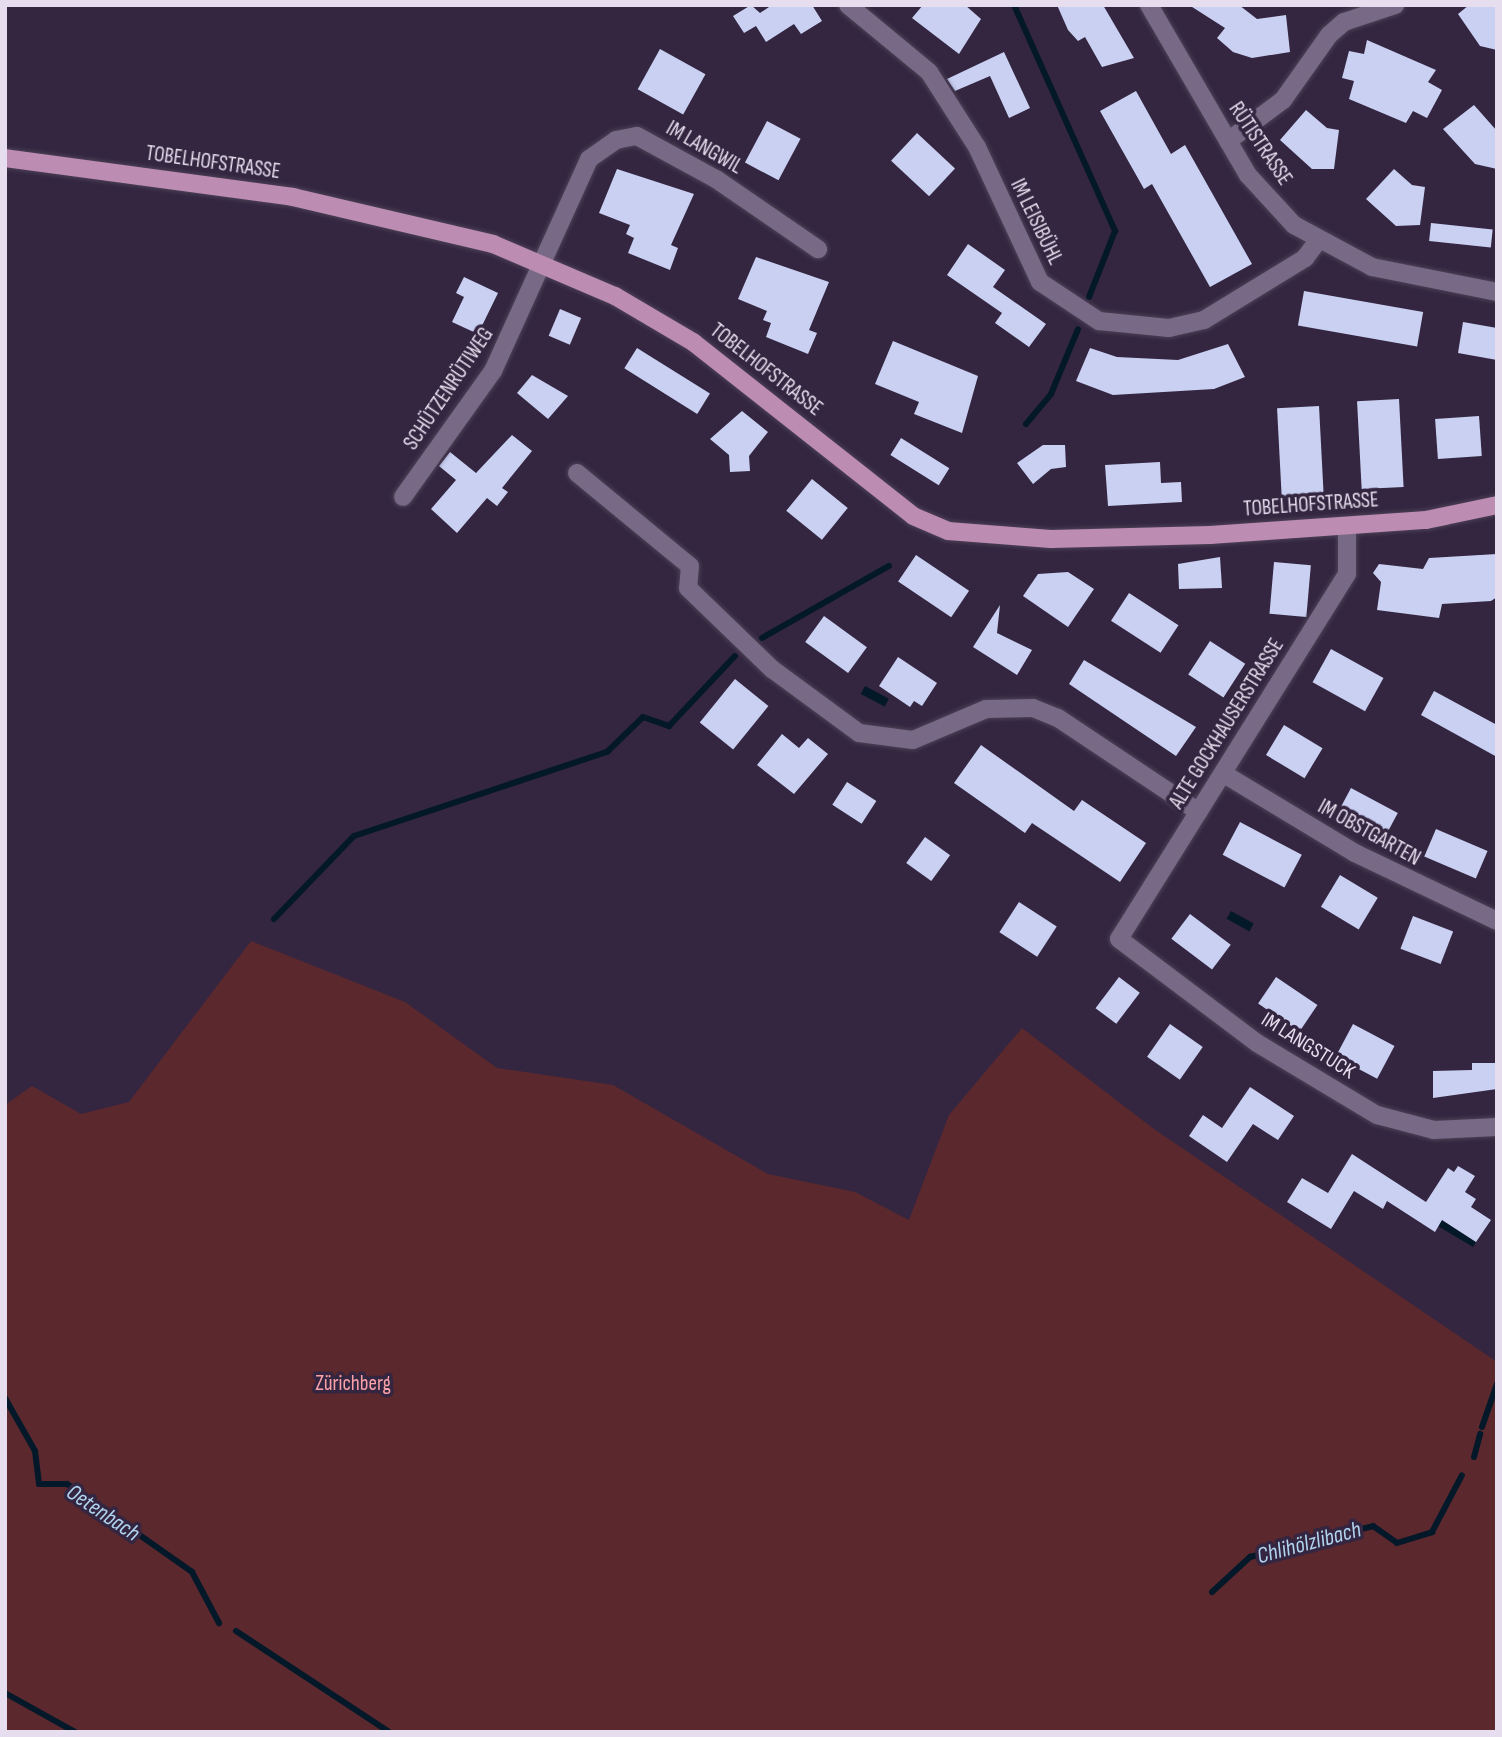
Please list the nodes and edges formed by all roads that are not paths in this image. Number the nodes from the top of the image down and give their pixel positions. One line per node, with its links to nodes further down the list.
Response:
1 (848, 5): 6 (street, IM LEISIBÜHL)
2 (1149, 5): 4 (street, RÜTISTRASSE)
3 (1395, 5): 4 (street)
4 (1227, 141): 6 (street, RÜTISTRASSE)
5 (5, 158): 8 (main road, TOBELHOFSTRASSE)
6 (1317, 242): 9 (street, RÜTISTRASSE)
7 (818, 249): 8 (street, IM LANGWIL)
8 (545, 265): 11 (street, SCHÜTZENRÜTIWEG); 13 (main road, TOBELHOFSTRASSE)
9 (1497, 292)
10 (577, 473): 15 (street)
11 (403, 497)
12 (1497, 505): 13 (main road, TOBELHOFSTRASSE)
13 (1347, 526): 14 (street, ALTE GOCKHAUSERSTRASSE)
14 (1224, 775): 15 (street, ALTE GOCKHAUSERSTRASSE); 16 (street, IM OBSTGARTEN)
15 (1199, 812): 17 (street, ALTE GOCKHAUSERSTRASSE)
16 (1497, 921)
17 (1119, 939): 18 (street, IM LANGSTUCK)
18 (1497, 1127)

